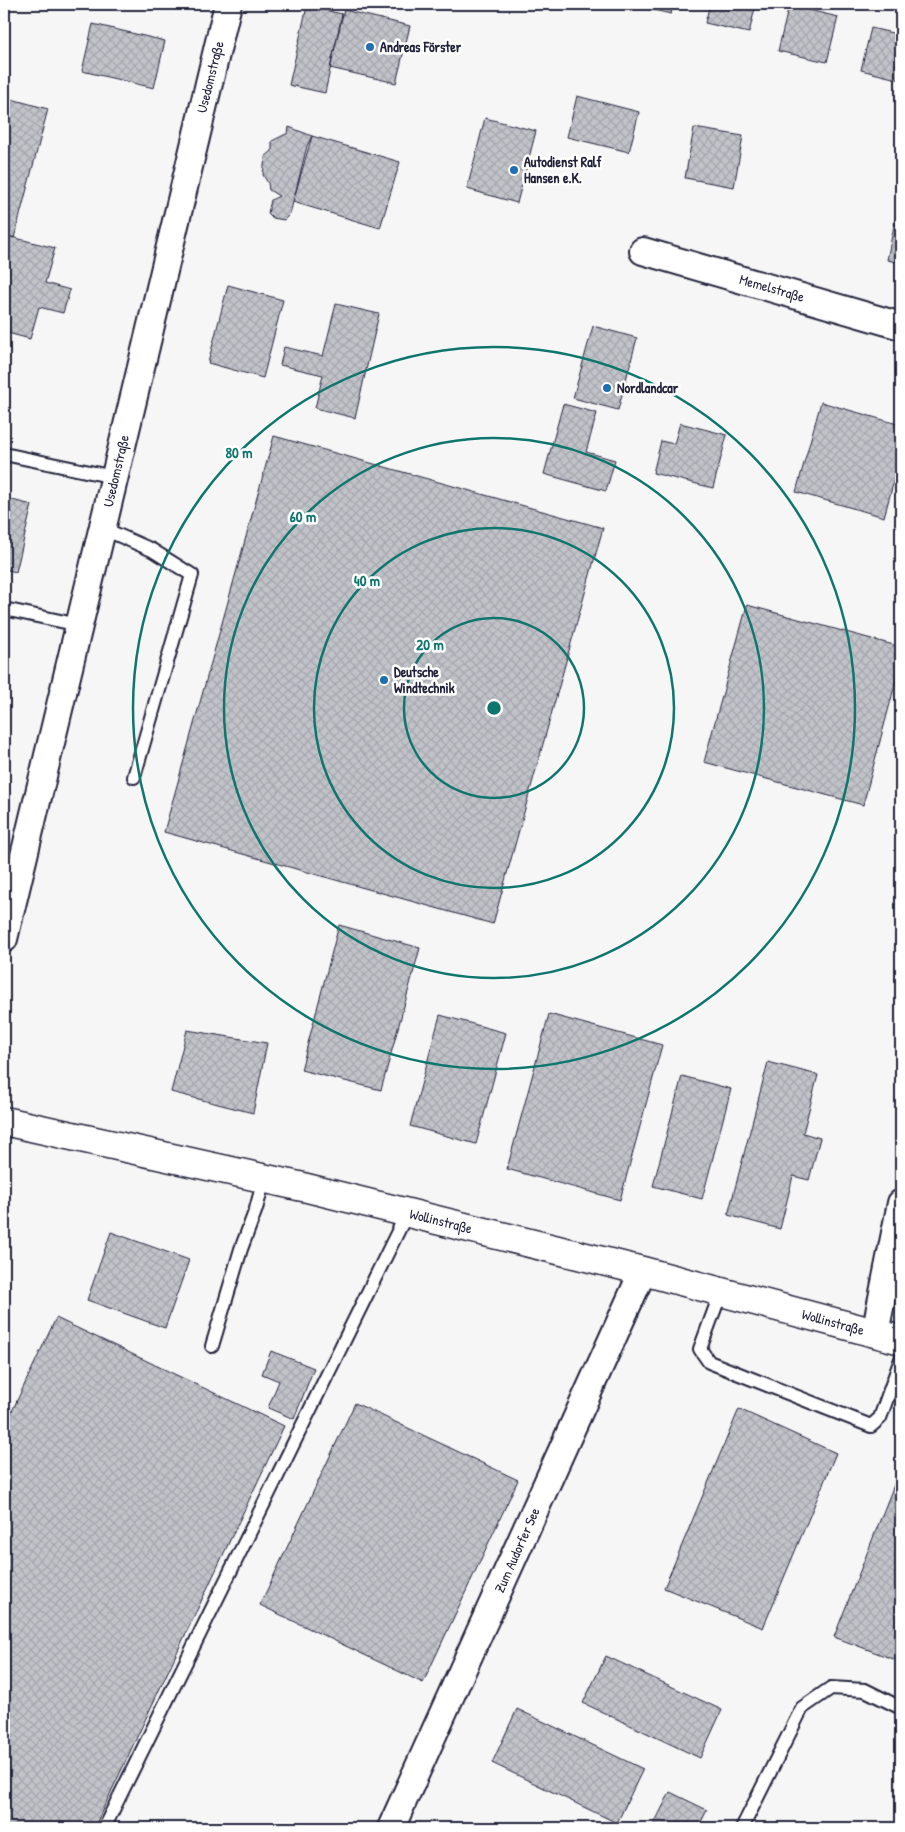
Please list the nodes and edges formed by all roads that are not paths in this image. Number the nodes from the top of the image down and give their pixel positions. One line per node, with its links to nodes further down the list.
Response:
1 (228, 4): 5 (street, Usedomstraße)
2 (643, 251): 3 (street, Memelstraße)
3 (901, 326)
4 (4, 454): 5 (lane)
5 (114, 477): 6 (street, Usedomstraße)
6 (102, 528): 8 (street, Usedomstraße); 9 (lane)
7 (4, 609): 8 (lane)
8 (79, 625): 10 (street, Usedomstraße)
9 (134, 777)
10 (4, 939)
11 (4, 1121): 12 (street, Wollinstraße)
12 (264, 1178): 14 (street, Wollinstraße); 19 (lane)
13 (901, 1202): 17 (street)
14 (406, 1213): 15 (street, Wollinstraße); 22 (lane)
15 (643, 1271): 16 (street, Wollinstraße); 23 (street, Zum Audorfer See)
16 (721, 1292): 17 (street, Wollinstraße); 20 (lane)
17 (875, 1333): 18 (street, Wollinstraße)
18 (901, 1340)
19 (212, 1346)
20 (901, 1359)
21 (901, 1708): 24 (lane)
22 (104, 1828)
23 (391, 1828)
24 (742, 1828)

